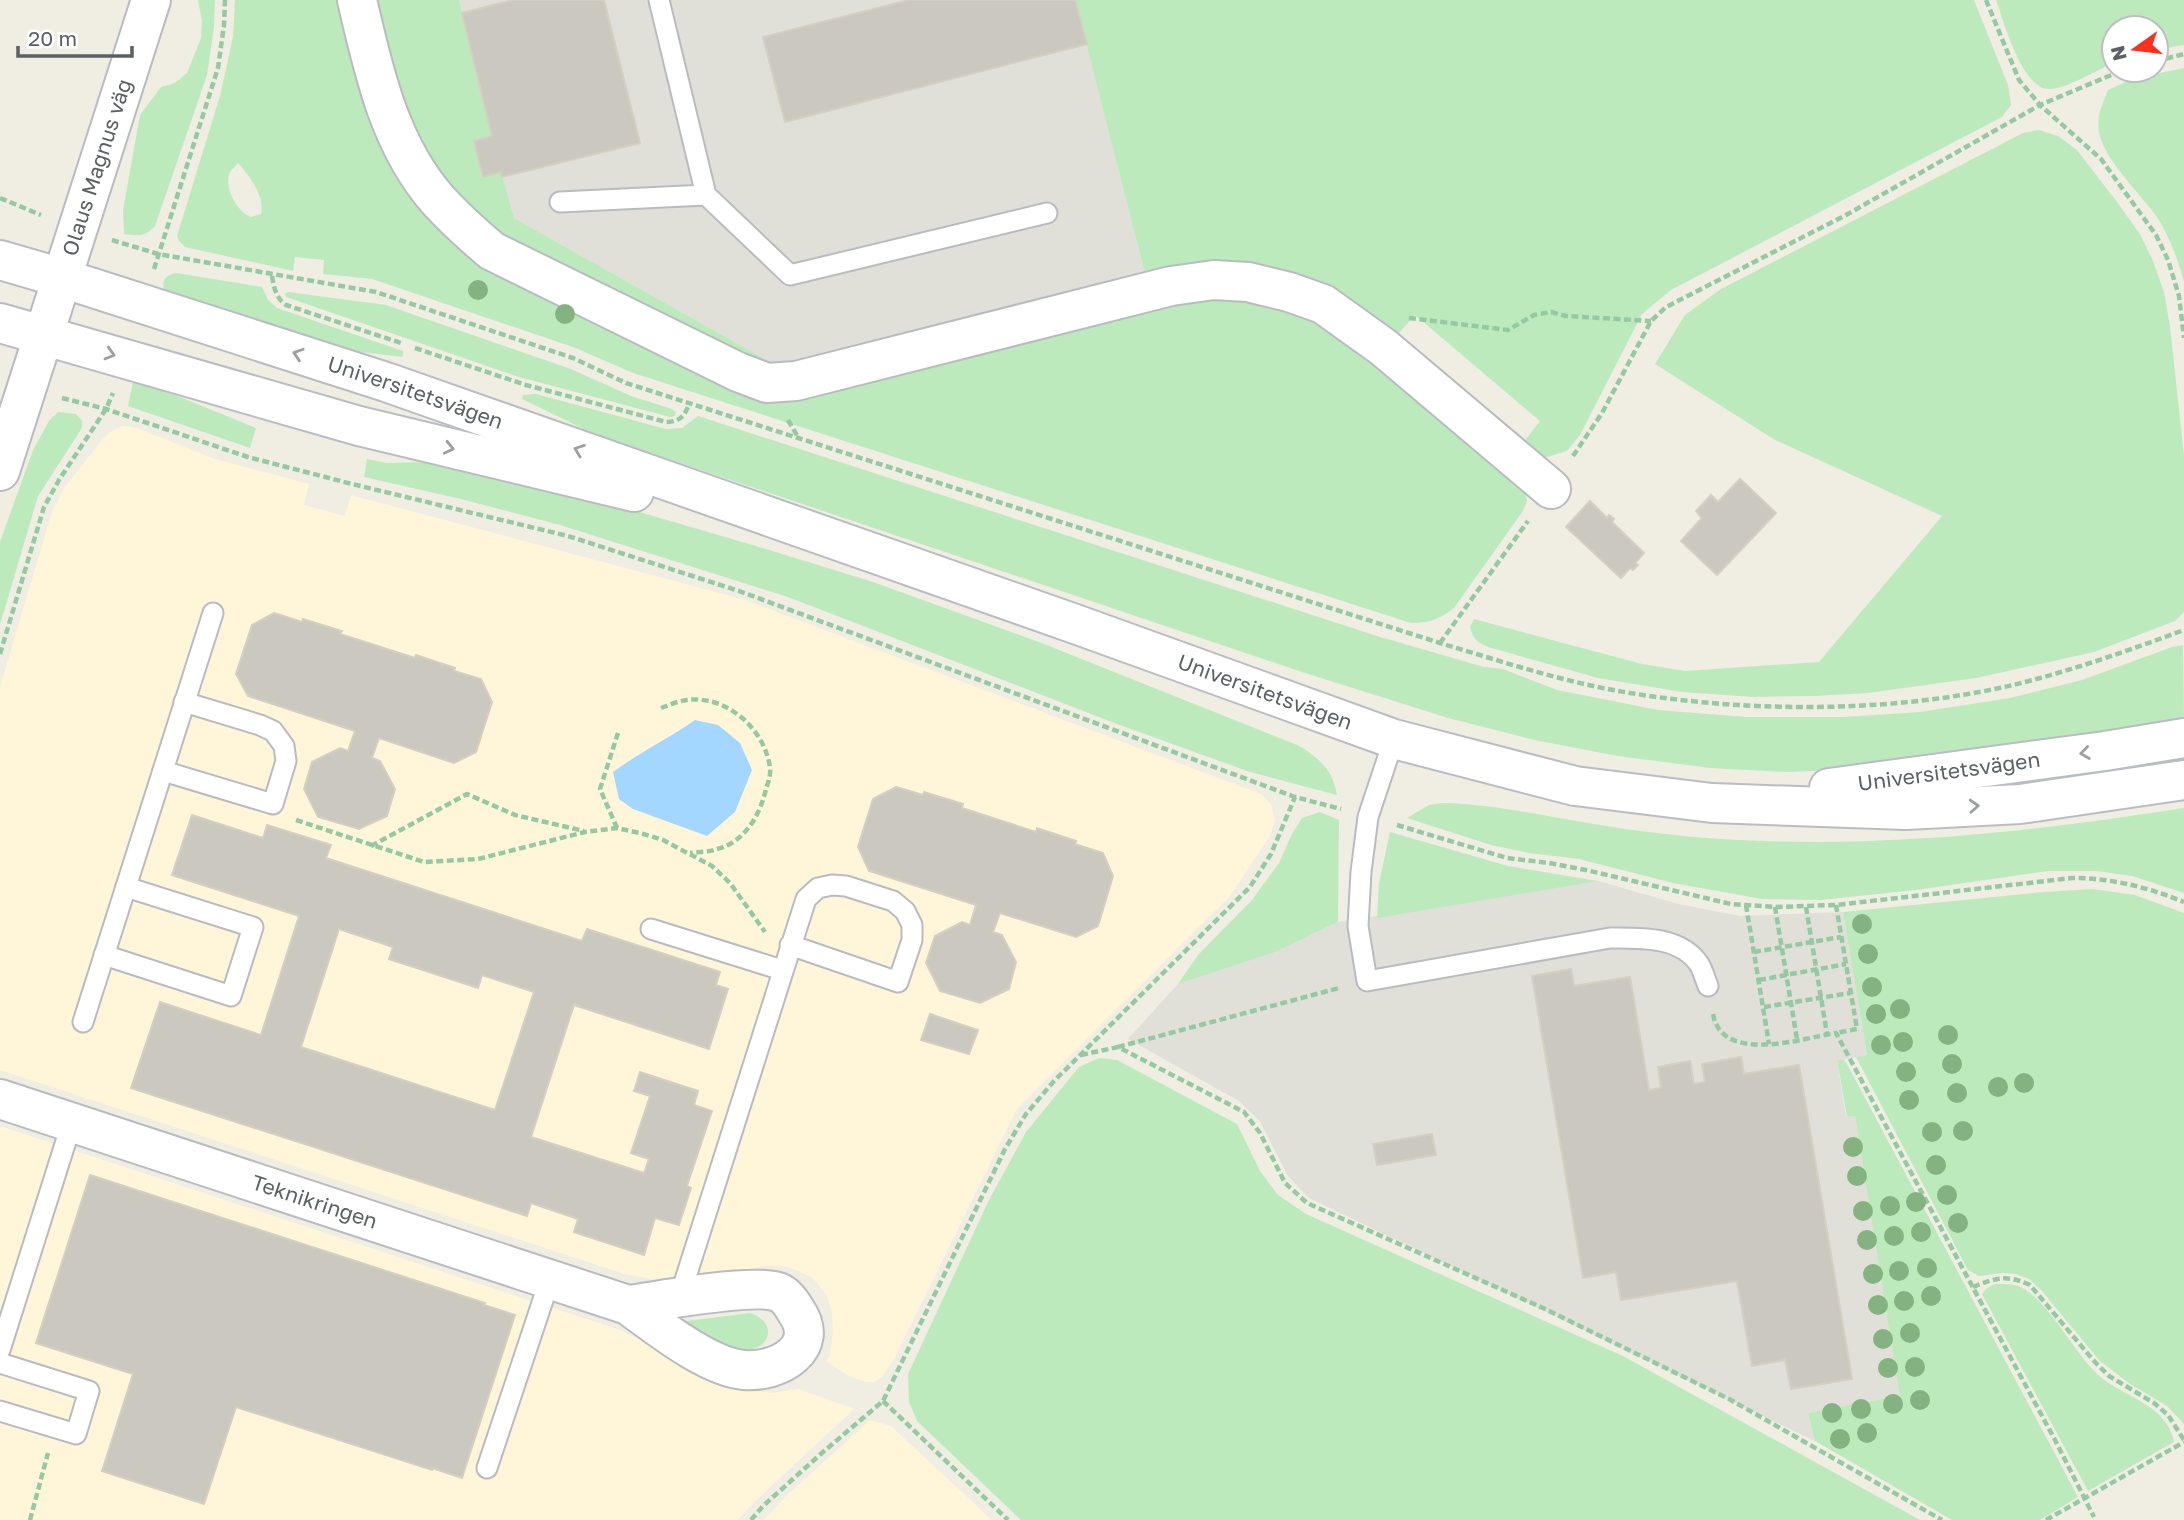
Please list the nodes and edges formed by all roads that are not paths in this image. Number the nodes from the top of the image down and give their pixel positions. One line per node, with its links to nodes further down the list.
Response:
1 (151, 0): 8 (main road, Olaus Magnus väg)
2 (357, 0): 12 (main road)
3 (659, 0): 4 (lane)
4 (706, 195): 5 (lane); 6 (lane)
5 (560, 202)
6 (1047, 213)
7 (0, 260): 8 (main road, Universitetsvägen)
8 (62, 278): 10 (main road, Olaus Magnus väg); 13 (main road, Universitetsvägen, one-way to 8)
9 (0, 323): 10 (main road, Universitetsvägen)
10 (44, 335): 11 (main road); 13 (main road, Universitetsvägen, one-way to 13)
11 (0, 471)
12 (1551, 489)
13 (828, 538): 16 (main road, Universitetsvägen)
14 (213, 613): 15 (lane)
15 (184, 702): 18 (lane); 18 (lane)
16 (1394, 740): 20 (main road, Universitetsvägen); 26 (lane)
17 (2168, 740): 20 (main road, Universitetsvägen, one-way to 20)
18 (163, 771): 21 (lane)
19 (2172, 782): 20 (main road, Universitetsvägen, one-way to 19)
20 (1712, 803)
21 (126, 887): 24 (lane); 24 (lane)
22 (651, 929): 25 (lane)
23 (790, 945): 23 (lane); 25 (lane)
24 (104, 955): 27 (lane)
25 (782, 971): 31 (lane)
26 (1708, 985)
27 (83, 1022)
28 (0, 1099): 29 (main road, Teknikringen)
29 (72, 1122): 30 (main road, Teknikringen); 32 (lane)
30 (550, 1279): 31 (main road, Teknikringen); 35 (lane)
31 (673, 1316)
32 (0, 1350)
33 (0, 1363): 34 (lane)
34 (0, 1411)
35 (486, 1468)

